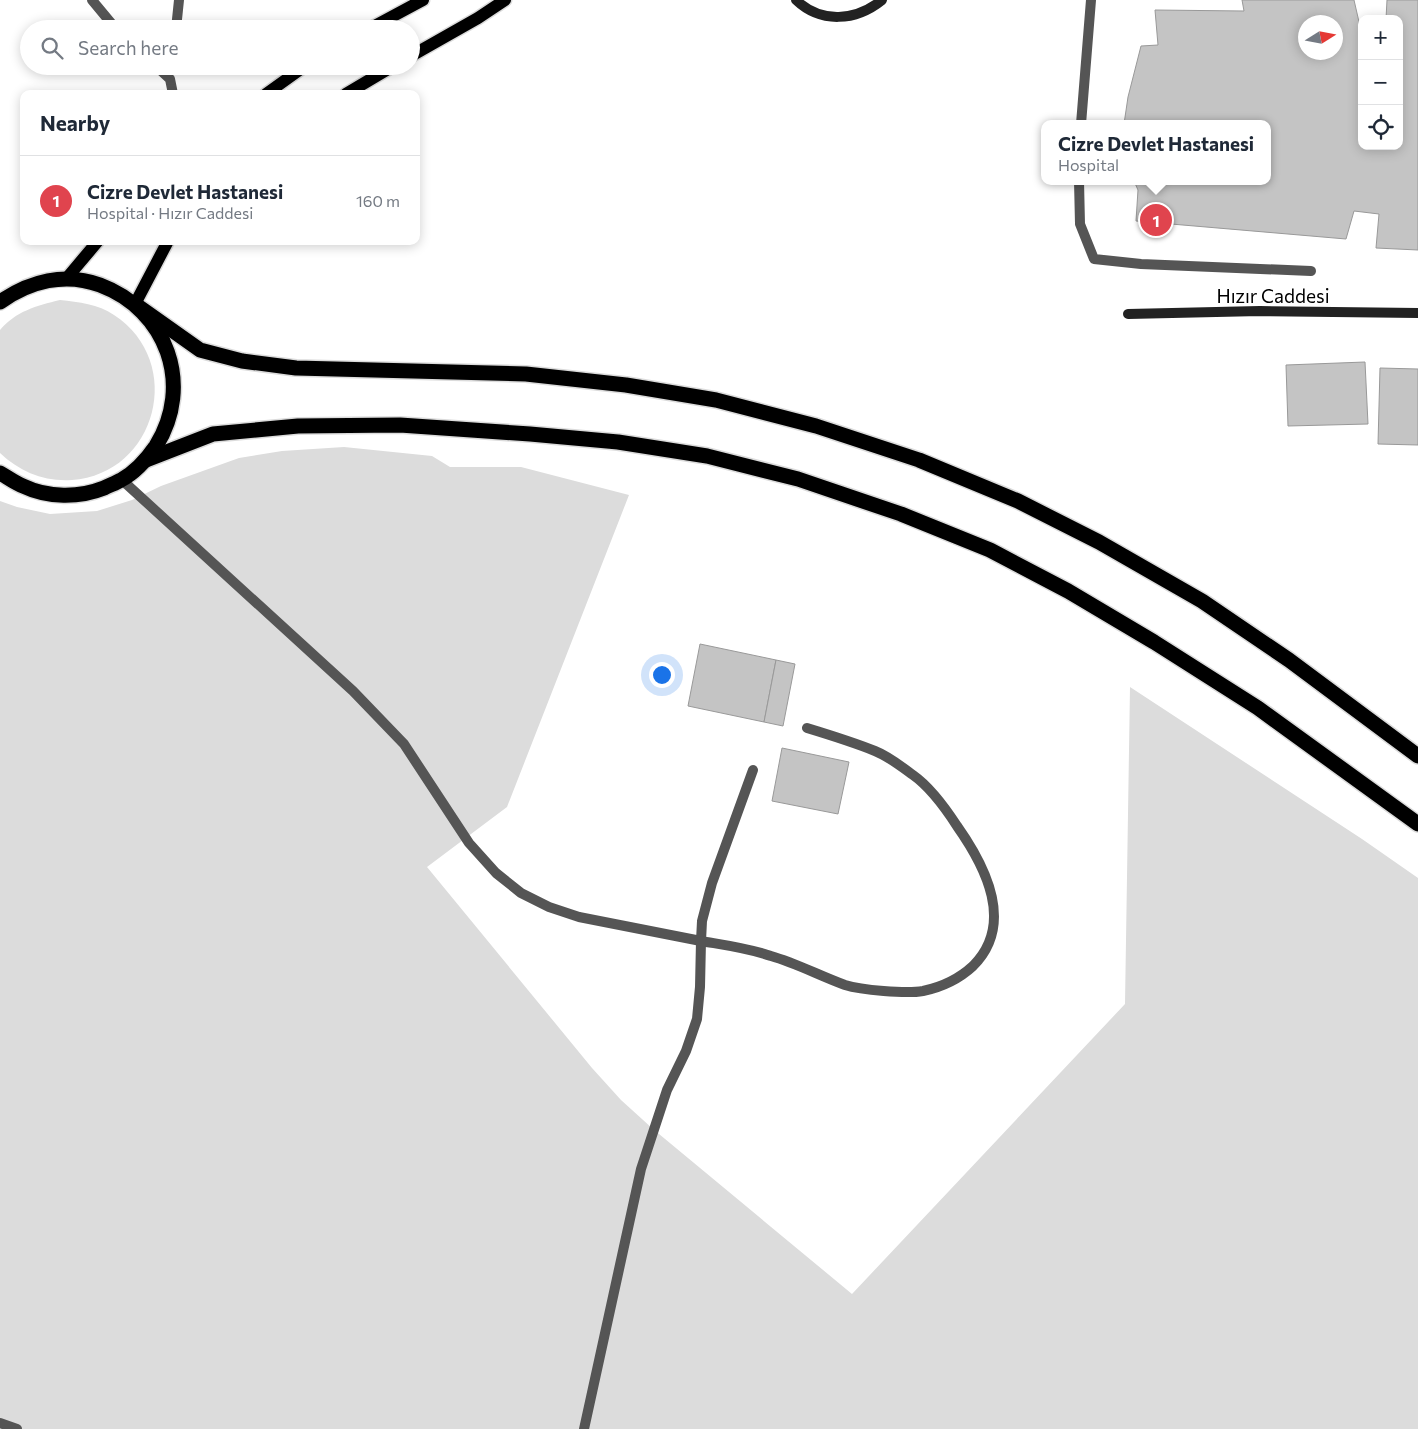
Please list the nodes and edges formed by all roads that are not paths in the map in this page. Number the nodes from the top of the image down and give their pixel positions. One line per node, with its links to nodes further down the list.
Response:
1 (92, 0): 8 (street)
2 (179, 0): 9 (street)
3 (423, 0): 10 (main road)
4 (505, 0): 11 (main road)
5 (796, 0): 6 (street)
6 (882, 0)
7 (1091, 0): 20 (street)
8 (109, 20)
9 (177, 20)
10 (386, 20)
11 (420, 51)
12 (166, 75): 16 (street)
13 (171, 75): 16 (street)
14 (292, 75): 18 (main road)
15 (378, 75): 19 (main road)
16 (170, 79): 17 (street)
17 (172, 90)
18 (272, 90)
19 (353, 90)
20 (1080, 120)
21 (1079, 185): 24 (street)
22 (95, 245): 25 (main road)
23 (166, 245): 27 (main road)
24 (1311, 271)
25 (66, 279): 26 (highway); 27 (highway)
26 (0, 302)
27 (135, 304): 30 (highway); 34 (highway)
28 (1418, 313): 29 (street, Hızır Caddesi)
29 (1128, 314)
30 (146, 460): 32 (highway); 36 (highway)
31 (0, 475): 32 (highway)
32 (122, 480): 37 (street)
33 (807, 728): 37 (street)
34 (1418, 756)
35 (754, 770): 37 (street)
36 (1418, 824)
37 (701, 941): 40 (street)
38 (0, 1423): 39 (street)
39 (17, 1429)
40 (584, 1429)

